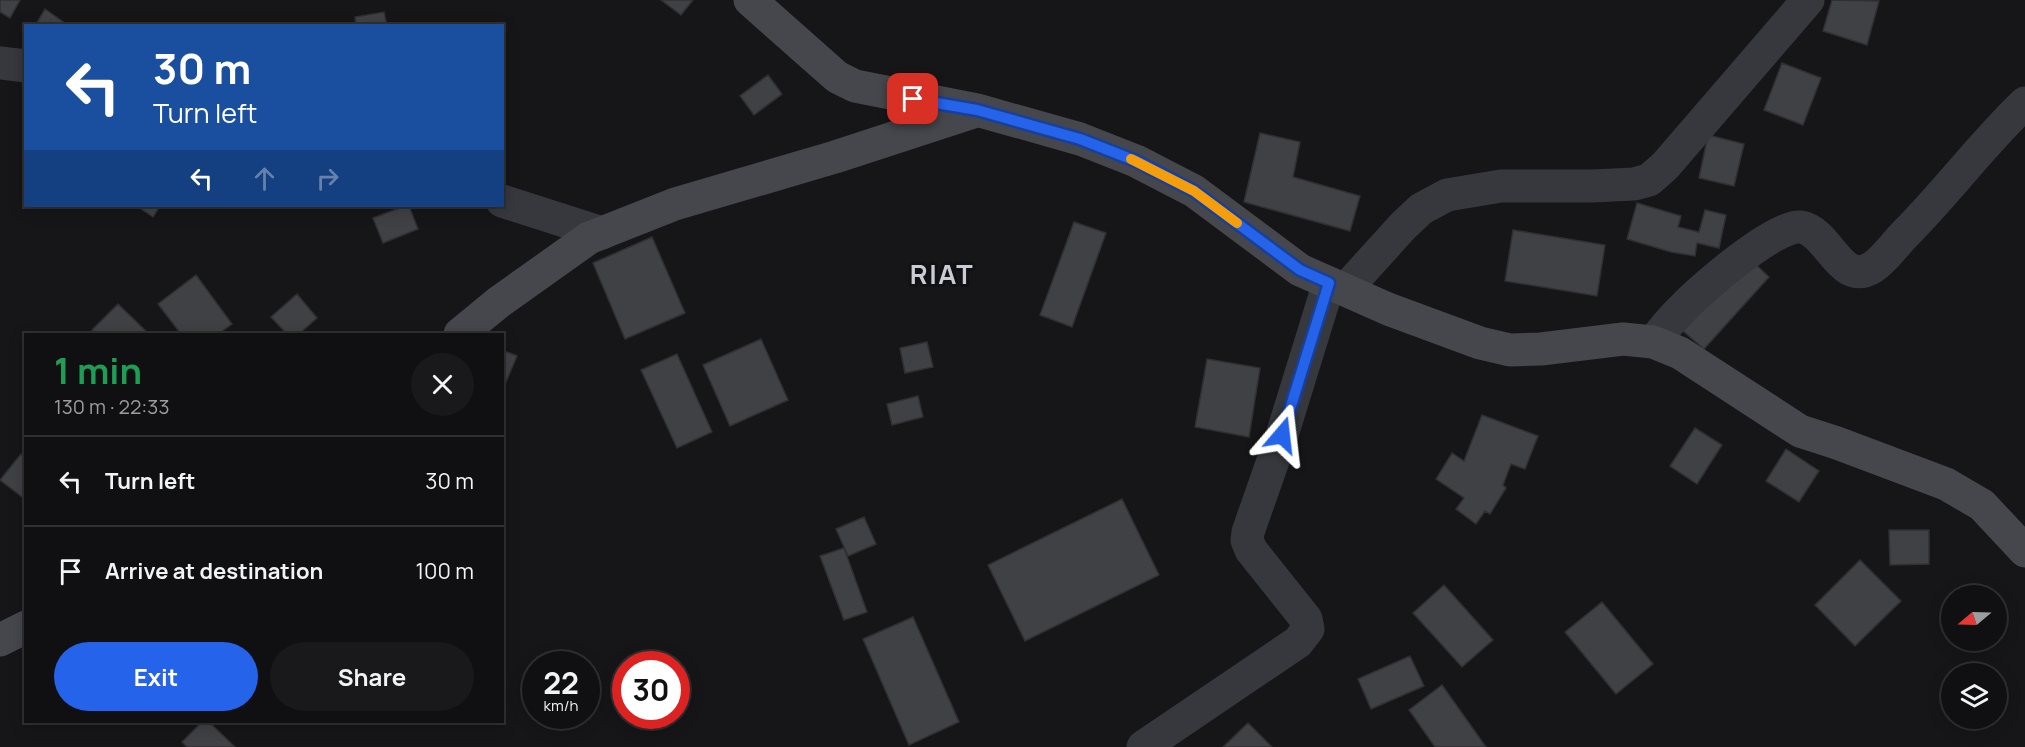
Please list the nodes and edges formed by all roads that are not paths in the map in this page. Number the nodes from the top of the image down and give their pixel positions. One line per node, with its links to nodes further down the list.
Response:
1 (750, 0): 6 (street)
2 (1808, 0): 9 (street)
3 (0, 63): 4 (street)
4 (24, 66)
5 (2025, 103): 11 (street)
6 (977, 110): 8 (street); 9 (street)
7 (504, 202): 8 (street)
8 (602, 233): 10 (street)
9 (1337, 286): 11 (street); 15 (street)
10 (461, 333)
11 (1653, 342): 12 (street)
12 (2025, 550)
13 (24, 628): 14 (street)
14 (0, 640)
15 (1143, 747)

